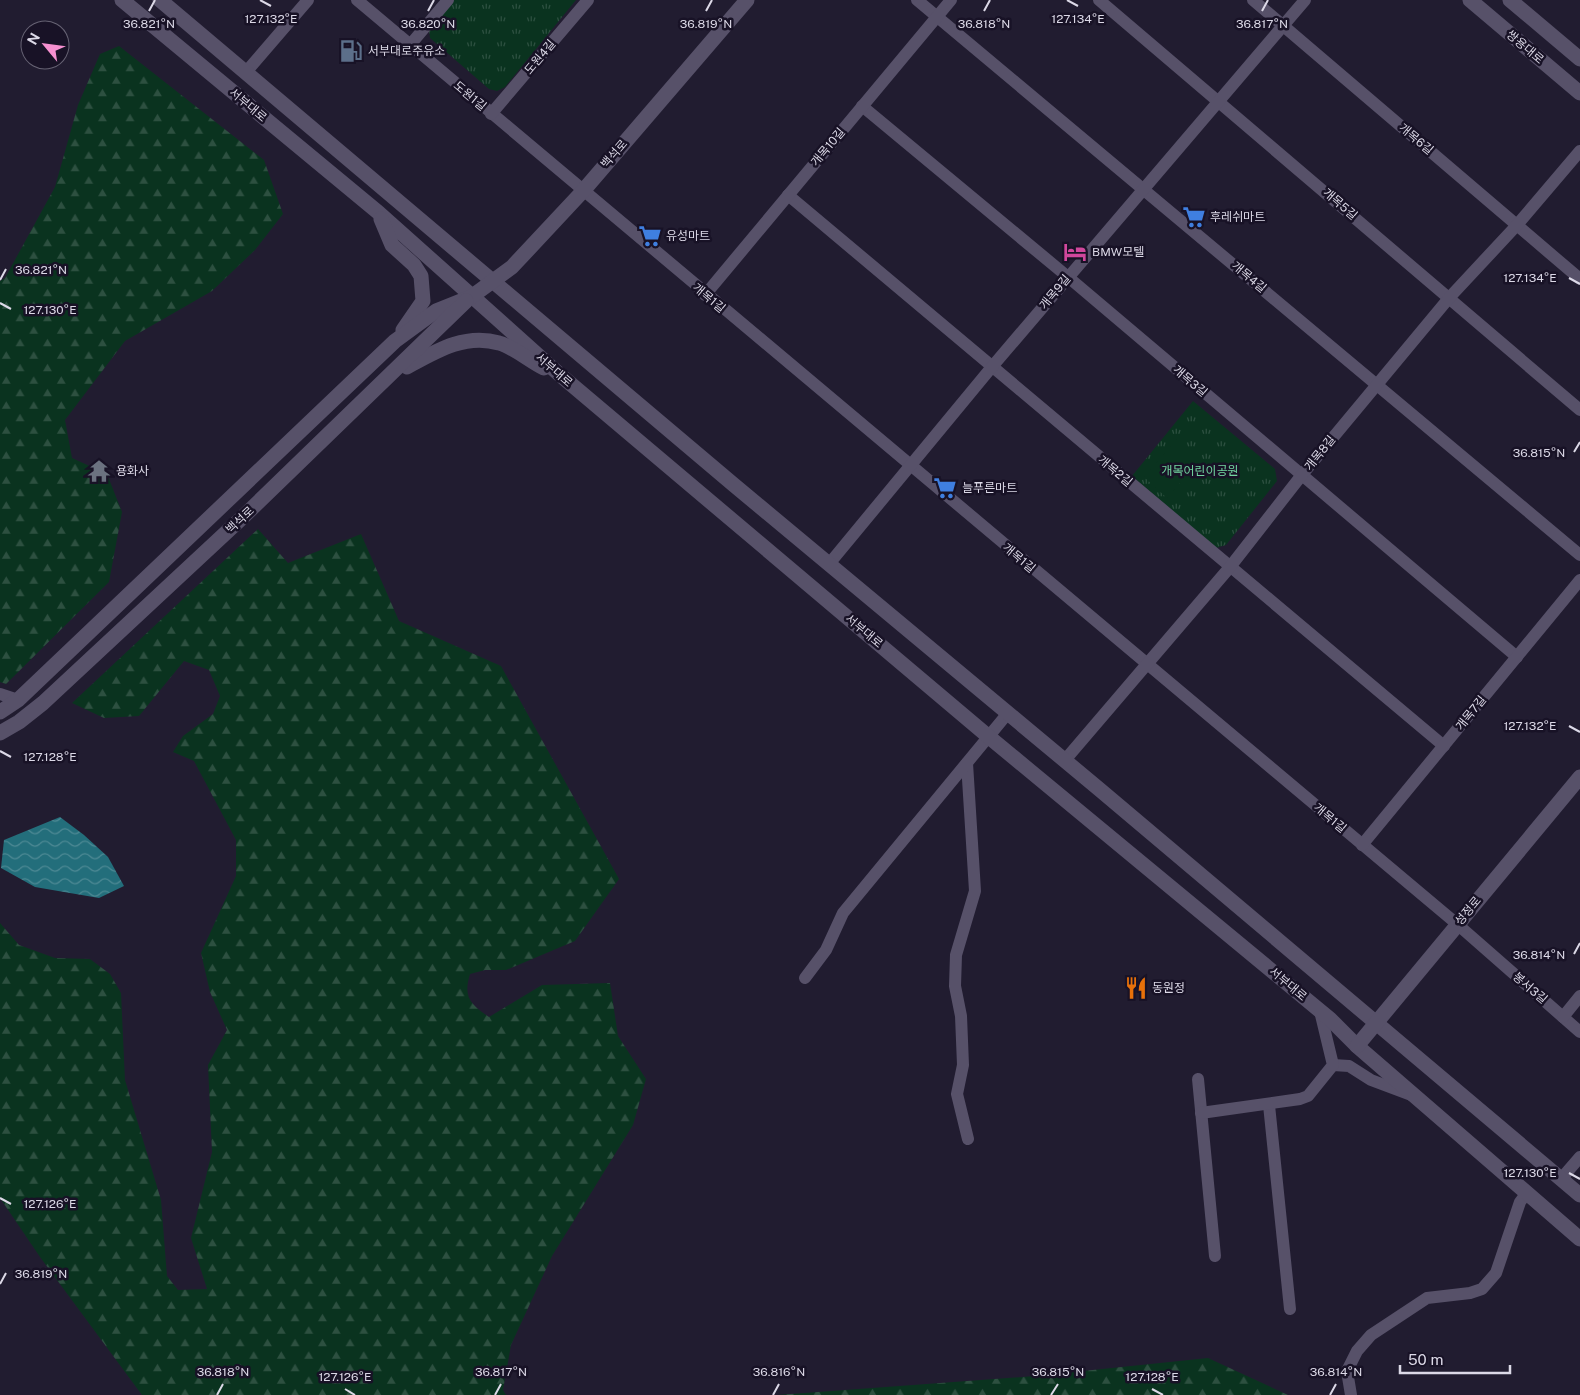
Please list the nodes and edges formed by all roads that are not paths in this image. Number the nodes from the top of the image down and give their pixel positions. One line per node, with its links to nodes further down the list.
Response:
1 (122, 0): 28 (main road, 서부대로)
2 (160, 0): 19 (main road, 서부대로)
3 (308, 0): 19 (street)
4 (357, 0): 17 (street, 도원1길)
5 (448, 0): 17 (street)
6 (588, 0): 23 (street, 도원4길)
7 (747, 0): 26 (main road, 백석로)
8 (917, 0): 15 (street, 개목4길)
9 (951, 0): 15 (street, 개목10길)
10 (1099, 0): 21 (street, 개목5길)
11 (1253, 0): 16 (street, 개목6길)
12 (1305, 0): 16 (street, 개목9길)
13 (1470, 0): 20 (main road, 쌍용대로)
14 (1510, 0): 18 (main road)
15 (937, 16): 22 (street, 개목10길); 25 (street, 개목4길)
16 (1283, 26): 21 (street, 개목9길); 29 (street, 개목6길)
17 (410, 45): 23 (street, 도원1길)
18 (1580, 59)
19 (246, 72): 32 (main road, 서부대로)
20 (1580, 93)
21 (1219, 100): 25 (street, 개목9길); 35 (street, 개목5길)
22 (862, 106): 27 (street, 개목10길); 30 (street, 개목3길)
23 (491, 114): 26 (street, 도원1길)
24 (1580, 151): 29 (street, 개목8길)
25 (1143, 188): 30 (street, 개목9길); 40 (street, 개목4길)
26 (583, 191): 32 (main road, 백석로); 33 (street, 개목1길)
27 (788, 195): 33 (street, 개목10길); 37 (street, 개목2길)
28 (379, 213): 34 (main road, 서부대로); 36 (main road)
29 (1517, 225): 31 (street, 개목6길); 35 (street, 개목8길)
30 (1068, 277): 37 (street, 개목9길); 43 (street, 개목3길)
31 (1580, 279)
32 (495, 281): 34 (main road, 백석로); 45 (main road, 서부대로)
33 (705, 295): 42 (street, 개목1길)
34 (471, 296): 36 (main road, 백석로); 38 (main road, 서부대로); 39 (main road, 백석로)
35 (1450, 298): 40 (street, 개목8길); 41 (street, 개목5길)
36 (395, 341): 51 (main road, 백석로)
37 (991, 368): 42 (street, 개목9길); 46 (street, 개목2길)
38 (559, 374): 39 (main road); 55 (main road, 서부대로)
39 (391, 375): 54 (main road, 백석로)
40 (1376, 385): 43 (street, 개목8길); 44 (street, 개목4길)
41 (1580, 410)
42 (909, 466): 45 (street, 개목9길); 49 (street, 개목1길)
43 (1301, 476): 46 (street, 개목8길); 48 (street, 개목3길)
44 (1580, 555)
45 (829, 564): 53 (main road, 서부대로)
46 (1230, 567): 49 (street, 개목8길); 56 (street, 개목2길)
47 (1580, 580): 48 (street, 개목7길)
48 (1517, 657): 56 (street, 개목7길)
49 (1148, 665): 57 (street, 개목8길); 60 (street, 개목1길)
50 (0, 694): 51 (street)
51 (18, 700): 52 (main road, 백석로)
52 (0, 712)
53 (1008, 713): 55 (street); 57 (main road, 서부대로)
54 (0, 734)
55 (990, 737): 58 (street); 64 (main road, 서부대로)
56 (1444, 746): 60 (street, 개목7길)
57 (1066, 760): 66 (main road, 서부대로)
58 (968, 762): 62 (street); 74 (street)
59 (1580, 777): 61 (main road, 성정로)
60 (1362, 845): 61 (street, 개목1길)
61 (1457, 924): 65 (street, 봉서3길); 66 (main road, 성정로)
62 (805, 978)
63 (1580, 996): 65 (street)
64 (1320, 1011): 68 (main road, 서부대로); 69 (street)
65 (1563, 1017): 67 (street, 봉서3길)
66 (1375, 1024): 68 (main road, 성정로); 76 (main road, 서부대로)
67 (1580, 1032)
68 (1357, 1046): 71 (main road, 서부대로)
69 (1333, 1065): 71 (street); 72 (street)
70 (1198, 1079): 73 (street)
71 (1415, 1096): 77 (main road, 서부대로)
72 (1270, 1105): 73 (street); 81 (street)
73 (1201, 1113): 80 (street)
74 (968, 1139)
75 (1580, 1157): 76 (street)
76 (1561, 1179): 78 (main road, 서부대로)
77 (1526, 1194): 79 (main road, 서부대로); 82 (street)
78 (1580, 1195)
79 (1580, 1239)
80 (1215, 1256)
81 (1290, 1309)
82 (1351, 1395)

